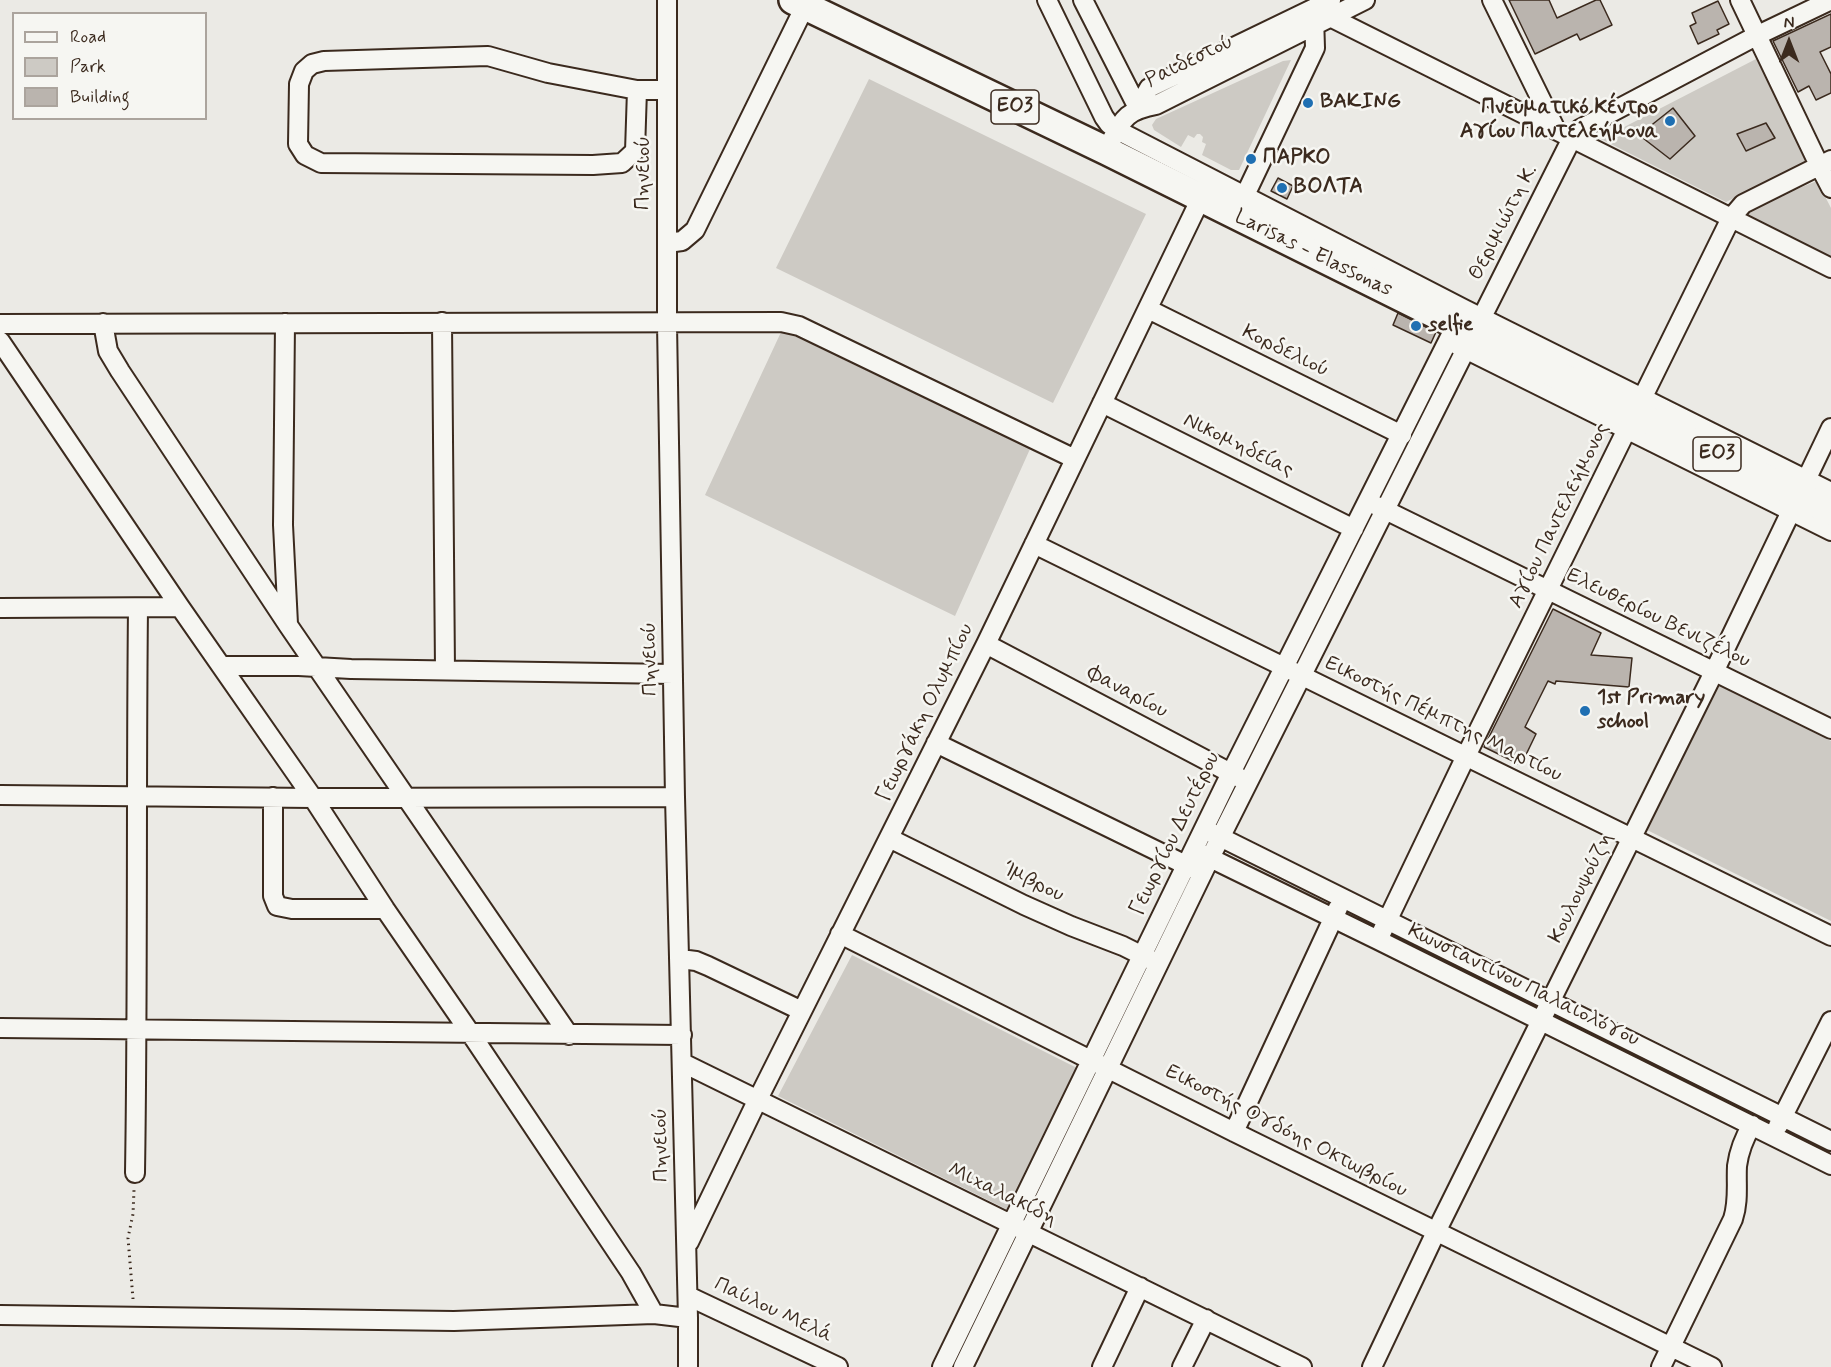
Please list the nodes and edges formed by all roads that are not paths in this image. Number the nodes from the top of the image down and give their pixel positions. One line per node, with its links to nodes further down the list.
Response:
1 (667, 0): 12 (street, Πηνειού)
2 (1047, 0): 15 (street)
3 (1083, 0): 13 (street)
4 (1365, 0): 9 (street, Ραιδεστού)
5 (1492, 0): 14 (street)
6 (1740, 0): 10 (street)
7 (1831, 0): 10 (street, Θεριμιώτη Κ.)
8 (802, 2): 15 (highway, Larisas - Elassonas / ΕΟ3); 21 (street)
9 (1323, 13): 13 (street, Ραιδεστού); 14 (street); 19 (street)
10 (1756, 36): 14 (street, Θεριμιώτη Κ.); 16 (street)
11 (637, 90): 11 (street); 12 (street)
12 (667, 90): 21 (street, Πηνειού)
13 (1138, 108): 15 (street)
14 (1564, 134): 20 (street); 29 (street, Θεριμιώτη Κ.)
15 (1112, 140): 18 (highway, Larisas - Elassonas / ΕΟ3); 19 (street)
16 (1825, 163): 17 (street); 20 (street, Αγίου Παντελεήμονος)
17 (1831, 188)
18 (1201, 198): 19 (highway, Larisas - Elassonas / ΕΟ3); 23 (street, Γεωργάκη Ολυμπίου)
19 (1240, 206): 29 (highway, Larisas - Elassonas / ΕΟ3)
20 (1731, 218): 22 (street); 32 (street, Αγίου Παντελεήμονος)
21 (667, 243): 28 (street, Πηνειού)
22 (1831, 268)
23 (1148, 309): 31 (street, Γεωργάκη Ολυμπίου); 34 (street, Κορδελιού)
24 (442, 322): 26 (street); 28 (street); 53 (street)
25 (103, 323): 26 (street); 27 (street); 48 (street)
26 (285, 323): 48 (street)
27 (0, 324)
28 (667, 324): 35 (street); 55 (street, Πηνειού)
29 (1465, 329): 32 (highway, Larisas - Elassonas / ΕΟ3); 34 (street, Γεωργίου Δευτέρου); 39 (street, Γεωργίου Δευτέρου)
30 (0, 340): 47 (street)
31 (1102, 403): 35 (street, Γεωργάκη Ολυμπίου); 41 (street, Νικομηδείας)
32 (1635, 414): 37 (highway, Larisas - Elassonas / ΕΟ3); 44 (street, Αγίου Παντελεήμονος)
33 (1831, 428): 37 (street, Κουλουψούζη)
34 (1402, 435): 38 (street, Γεωργίου Δευτέρου)
35 (1075, 459): 43 (street, Γεωργάκη Ολυμπίου)
36 (1831, 492): 37 (street)
37 (1798, 495): 40 (highway, Larisas - Elassonas / ΕΟ3); 42 (street); 54 (street, Κουλουψούζη)
38 (1368, 501): 39 (street, Ελευθερίου Βενιζέλου); 41 (street, Γεωργίου Δευτέρου)
39 (1385, 510): 44 (street, Ελευθερίου Βενιζέλου); 56 (street, Γεωργίου Δευτέρου)
40 (1831, 511)
41 (1354, 529): 51 (street, Γεωργίου Δευτέρου)
42 (1831, 531)
43 (1034, 544): 49 (street, Γεωργάκη Ολυμπίου); 51 (street, Εικοστής Πέμπτης Μαρτίου)
44 (1549, 590): 54 (street, Ελευθερίου Βενιζέλου); 59 (street, Αγίου Παντελεήμονος)
45 (0, 608): 46 (street)
46 (138, 608): 47 (street); 63 (street)
47 (180, 608): 50 (street)
48 (288, 625): 52 (street)
49 (986, 644): 58 (street, Γεωργάκη Ολυμπίου); 60 (street, Φαναρίου)
50 (221, 666): 52 (street); 66 (street)
51 (1284, 667): 56 (street, Εικοστής Πέμπτης Μαρτίου); 60 (street, Γεωργίου Δευτέρου)
52 (318, 668): 53 (street); 67 (street)
53 (445, 670): 55 (street)
54 (1714, 672): 57 (street, Ελευθερίου Βενιζέλου); 71 (street, Κουλουψούζη)
55 (673, 674): 65 (street, Πηνειού)
56 (1302, 676): 59 (street, Εικοστής Πέμπτης Μαρτίου); 61 (street, Γεωργίου Δευτέρου)
57 (1831, 729)
58 (936, 743): 70 (street, Γεωργάκη Ολυμπίου); 72 (street, Κωνσταντίνου Παλαιολόγου)
59 (1466, 756): 71 (street, Εικοστής Πέμπτης Μαρτίου); 76 (street, Αγίου Παντελεήμονος)
60 (1231, 773): 61 (street, Φαναρίου); 68 (street, Γεωργίου Δευτέρου)
61 (1248, 782): 69 (street, Γεωργίου Δευτέρου)
62 (0, 795): 63 (street)
63 (136, 796): 64 (street); 88 (street)
64 (273, 797): 66 (street); 74 (street)
65 (675, 797): 67 (street); 81 (street, Πηνειού)
66 (313, 798): 67 (street); 74 (street)
67 (407, 798): 90 (street)
68 (1204, 829): 69 (street, Κωνσταντίνου Παλαιολόγου); 72 (street, Γεωργίου Δευτέρου)
69 (1220, 837): 72 (street, Γεωργίου Δευτέρου); 73 (street, Κωνσταντίνου Παλαιολόγου)
70 (889, 838): 77 (street, Γεωργάκη Ολυμπίου); 80 (street, Ίμβρου)
71 (1631, 838): 78 (street, Εικοστής Πέμπτης Μαρτίου); 83 (street, Κουλουψούζη)
72 (1198, 862): 75 (street, Κωνσταντίνου Παλαιολόγου); 80 (street, Γεωργίου Δευτέρου); 82 (street, Γεωργίου Δευτέρου)
73 (1343, 898): 75 (street); 76 (street, Κωνσταντίνου Παλαιολόγου)
74 (385, 909): 89 (street)
75 (1333, 918): 79 (street, Κωνσταντίνου Παλαιολόγου); 98 (street)
76 (1387, 920): 79 (street, Αγίου Παντελεήμονος); 83 (street, Κωνσταντίνου Παλαιολόγου)
77 (840, 934): 84 (street, Γεωργάκη Ολυμπίου); 92 (street, Εικοστής Ογδόης Οκτωβρίου)
78 (1831, 936)
79 (1378, 940): 85 (street, Κωνσταντίνου Παλαιολόγου)
80 (1142, 955): 82 (street, Ίμβρου); 92 (street, Γεωργίου Δευτέρου)
81 (680, 959): 84 (street); 91 (street, Πηνειού)
82 (1159, 964): 94 (street, Γεωργίου Δευτέρου)
83 (1551, 1003): 85 (street, Κουλουψούζη); 96 (street, Κωνσταντίνου Παλαιολόγου)
84 (802, 1011): 95 (street, Γεωργάκη Ολυμπίου)
85 (1542, 1021): 97 (street, Κωνσταντίνου Παλαιολόγου); 105 (street, Κουλουψούζη)
86 (1831, 1021): 96 (street)
87 (0, 1028): 88 (street)
88 (138, 1030): 89 (street); 102 (street)
89 (471, 1034): 90 (street); 109 (street)
90 (569, 1035): 91 (street)
91 (682, 1035): 93 (street, Πηνειού)
92 (1091, 1059): 94 (street, Εικοστής Ογδόης Οκτωβρίου); 103 (street, Γεωργίου Δευτέρου)
93 (683, 1063): 95 (street, Μιχαλακίδη); 106 (street, Πηνειού)
94 (1108, 1068): 98 (street, Εικοστής Ογδόης Οκτωβρίου); 104 (street, Γεωργίου Δευτέρου)
95 (757, 1101): 103 (street, Μιχαλακίδη); 106 (street, Γεωργάκη Ολυμπίου)
96 (1783, 1117): 99 (street); 100 (street, Κωνσταντίνου Παλαιολόγου)
97 (1752, 1125): 99 (street, Κωνσταντίνου Παλαιολόγου); 113 (street)
98 (1234, 1132): 105 (street, Εικοστής Ογδόης Οκτωβρίου)
99 (1774, 1136): 101 (street, Κωνσταντίνου Παλαιολόγου)
100 (1831, 1141)
101 (1831, 1164)
102 (135, 1173)
103 (1011, 1224): 104 (street, Μιχαλακίδη); 116 (street, Γεωργίου Δευτέρου)
104 (1028, 1232): 107 (street, Μιχαλακίδη); 117 (street, Γεωργίου Δευτέρου)
105 (1436, 1232): 113 (street, Εικοστής Ογδόης Οκτωβρίου); 121 (street, Κουλουψούζη)
106 (687, 1246): 108 (street, Πηνειού)
107 (1140, 1287): 112 (street, Μιχαλακίδη); 118 (street)
108 (688, 1296): 111 (street, Πηνειού); 115 (street, Παύλου Μελά)
109 (654, 1314): 110 (street); 111 (street)
110 (0, 1315)
111 (688, 1318): 114 (street, Πηνειού)
112 (1206, 1320): 119 (street); 120 (street, Μιχαλακίδη)
113 (1671, 1347): 122 (street); 123 (street, Εικοστής Ογδόης Οκτωβρίου)
114 (688, 1367)
115 (838, 1367)
116 (942, 1367)
117 (963, 1367)
118 (1102, 1367)
119 (1182, 1367)
120 (1302, 1367)
121 (1372, 1367)
122 (1661, 1367)
123 (1712, 1367)

